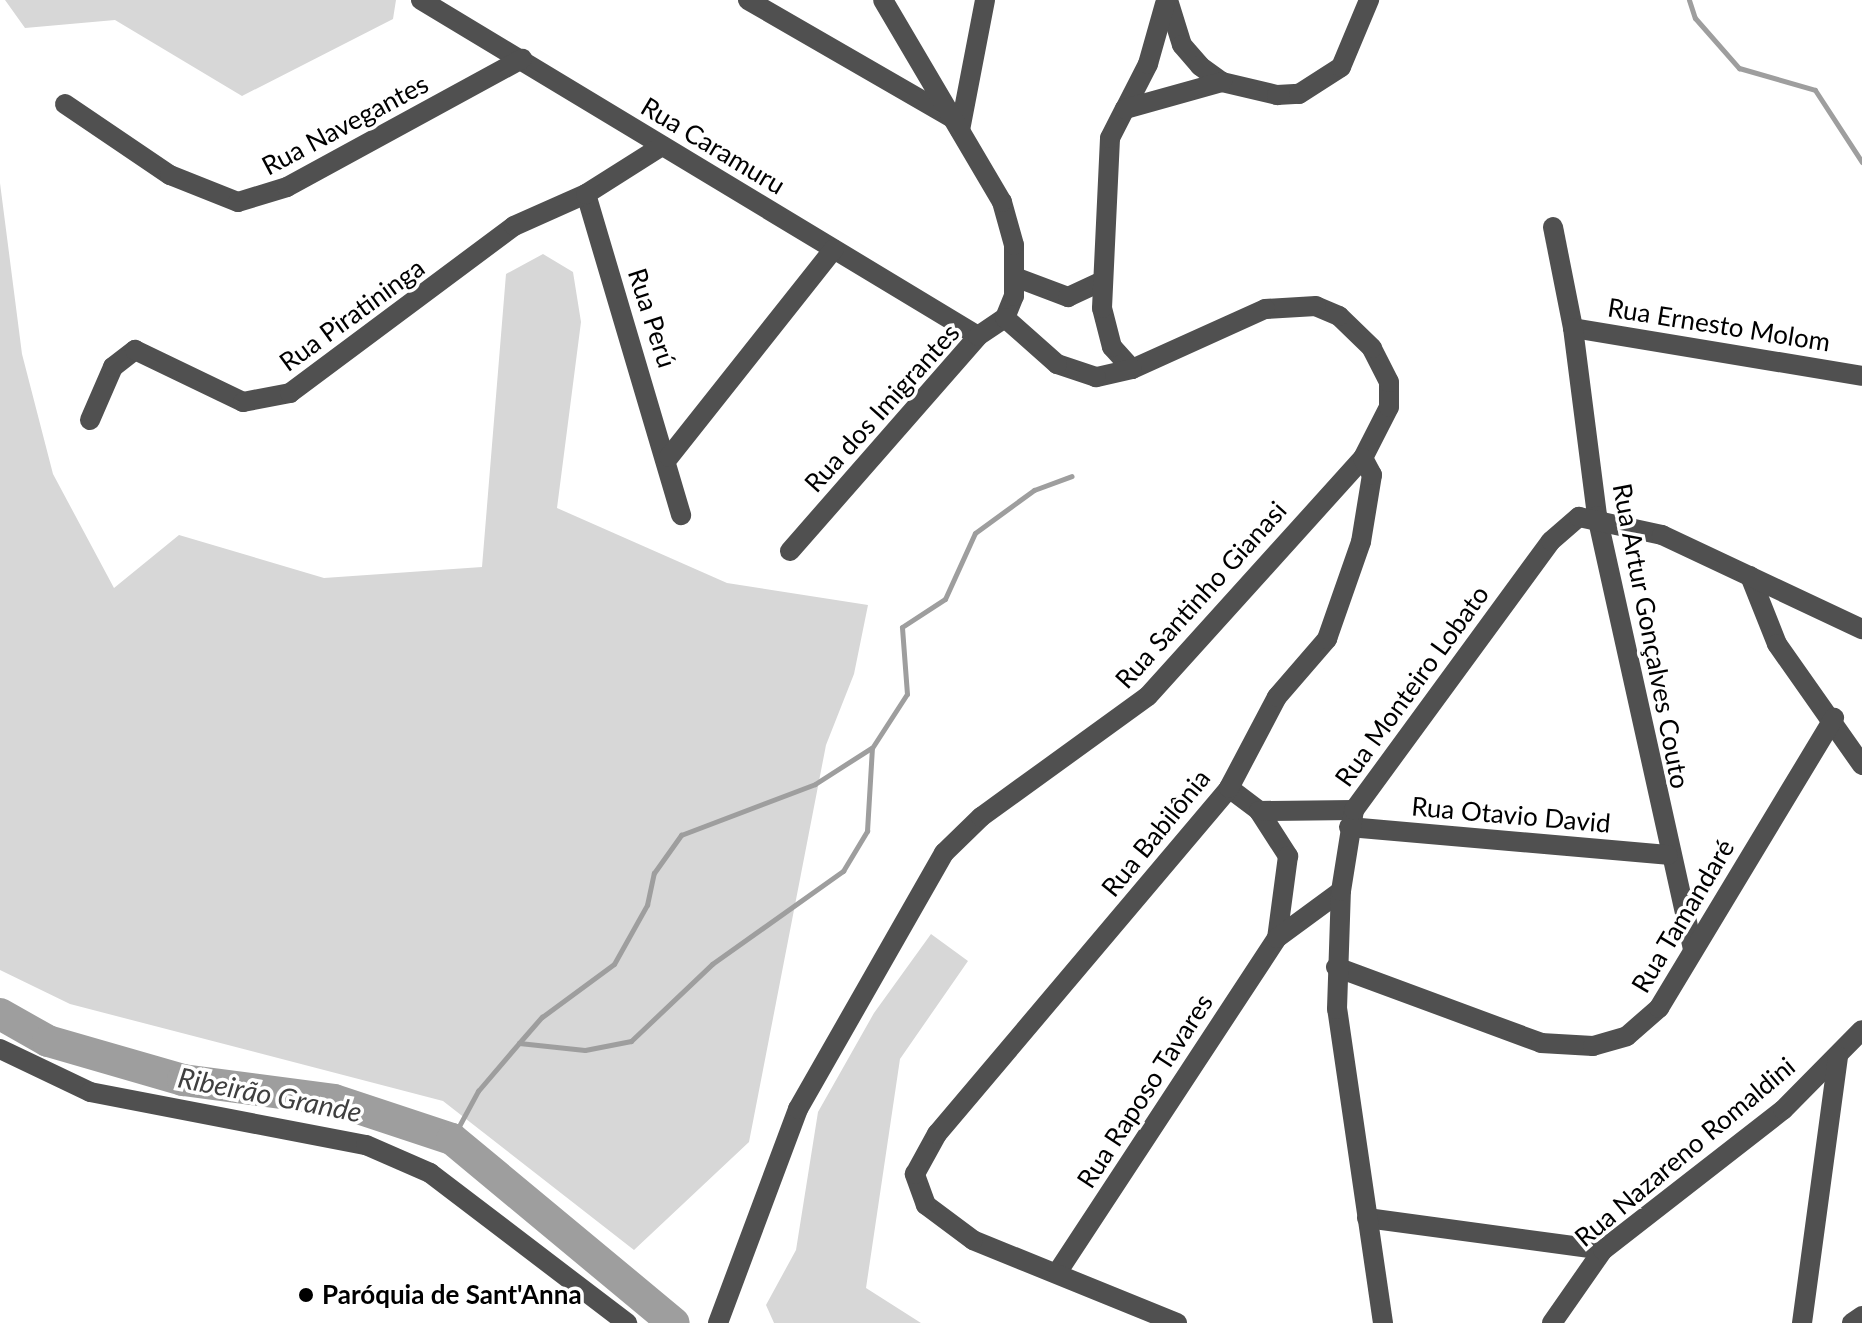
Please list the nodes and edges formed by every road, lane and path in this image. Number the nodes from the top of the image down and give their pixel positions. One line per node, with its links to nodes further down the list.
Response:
1 (421, 0): 7 (street, Rua Caramuru)
2 (748, 0): 11 (street)
3 (883, 0): 11 (street)
4 (985, 0): 11 (street)
5 (1167, 0): 8 (street); 10 (street)
6 (1369, 0): 8 (street)
7 (522, 59): 9 (street, Rua Navegantes); 12 (street, Rua Caramuru)
8 (1222, 82): 10 (street)
9 (65, 104)
10 (1125, 109): 17 (street)
11 (957, 125): 16 (street)
12 (662, 146): 13 (street, Rua Piratininga); 15 (street, Rua Caramuru)
13 (586, 194): 23 (street, Rua Piratininga); 24 (street, Rua Perú)
14 (1553, 227): 19 (street, Rua Ernesto Molom)
15 (834, 249): 20 (street, Rua Caramuru); 24 (street)
16 (1015, 277): 17 (street); 18 (street)
17 (1100, 282): 21 (street)
18 (1005, 318): 20 (street, Rua dos Imigrantes); 21 (street, Rua Santinho Gianasi)
19 (1573, 328): 22 (street, Rua Ernesto Molom); 27 (street, Rua Artur Gonçalves Couto)
20 (978, 336): 28 (street, Rua dos Imigrantes)
21 (1132, 369): 25 (street, Rua Santinho Gianasi)
22 (1862, 376)
23 (90, 420)
24 (669, 457): 26 (street, Rua Perú)
25 (1363, 458): 33 (street, Rua Babilônia); 49 (street, Rua Santinho Gianasi)
26 (681, 515)
27 (1597, 516): 29 (street); 35 (street, Rua Monteiro Lobato); 36 (street, Rua Artur Gonçalves Couto)
28 (790, 551)
29 (1750, 576): 30 (street); 31 (street)
30 (1862, 629)
31 (1834, 718): 32 (street); 39 (street, Rua Tamandaré)
32 (1862, 765)
33 (1229, 788): 34 (street, Rua Raposo Tavares); 46 (street, Rua Babilônia)
34 (1259, 811): 35 (street, Rua Otavio David); 38 (street, Rua Raposo Tavares)
35 (1352, 818): 36 (street, Rua Otavio David); 37 (street, Rua Monteiro Lobato)
36 (1668, 855): 39 (street, Rua Artur Gonçalves Couto)
37 (1341, 891): 38 (street, Rua Raposo Tavares); 40 (street, Rua Monteiro Lobato)
38 (1277, 938): 46 (street, Rua Raposo Tavares)
39 (1693, 950): 40 (street, Rua Tamandaré)
40 (1336, 967): 44 (street, Rua Monteiro Lobato)
41 (1862, 1030): 43 (street, Rua Nazareno Romaldini)
42 (0, 1049): 48 (street)
43 (1838, 1056): 45 (street, Rua Nazareno Romaldini); 53 (street)
44 (1367, 1218): 45 (street); 51 (street, Rua Monteiro Lobato)
45 (1603, 1250): 52 (street, Rua Nazareno Romaldini)
46 (1057, 1273): 50 (street)
47 (1862, 1316): 54 (street)
48 (627, 1323)
49 (718, 1323)
50 (1177, 1323)
51 (1383, 1323)
52 (1552, 1323)
53 (1802, 1323)
54 (1852, 1323)

